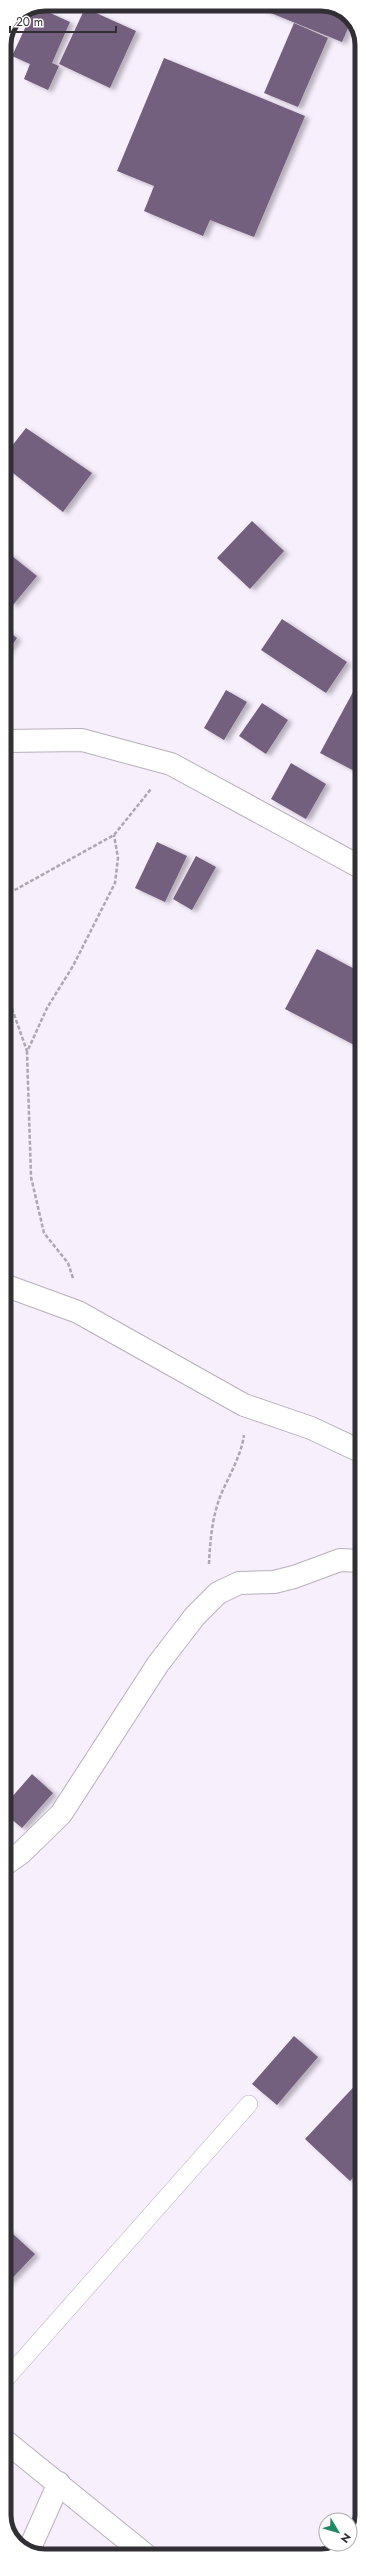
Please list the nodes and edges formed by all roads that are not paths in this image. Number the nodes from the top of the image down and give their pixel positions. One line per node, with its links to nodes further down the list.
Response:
1 (11, 741): 2 (street)
2 (355, 864)
3 (11, 1288): 4 (street)
4 (355, 1449)
5 (355, 1561): 6 (street)
6 (11, 1860)
7 (249, 2104): 8 (lane)
8 (11, 2373)
9 (11, 2445): 10 (street)
10 (59, 2483): 11 (street); 12 (street)
11 (31, 2546)
12 (139, 2549)

